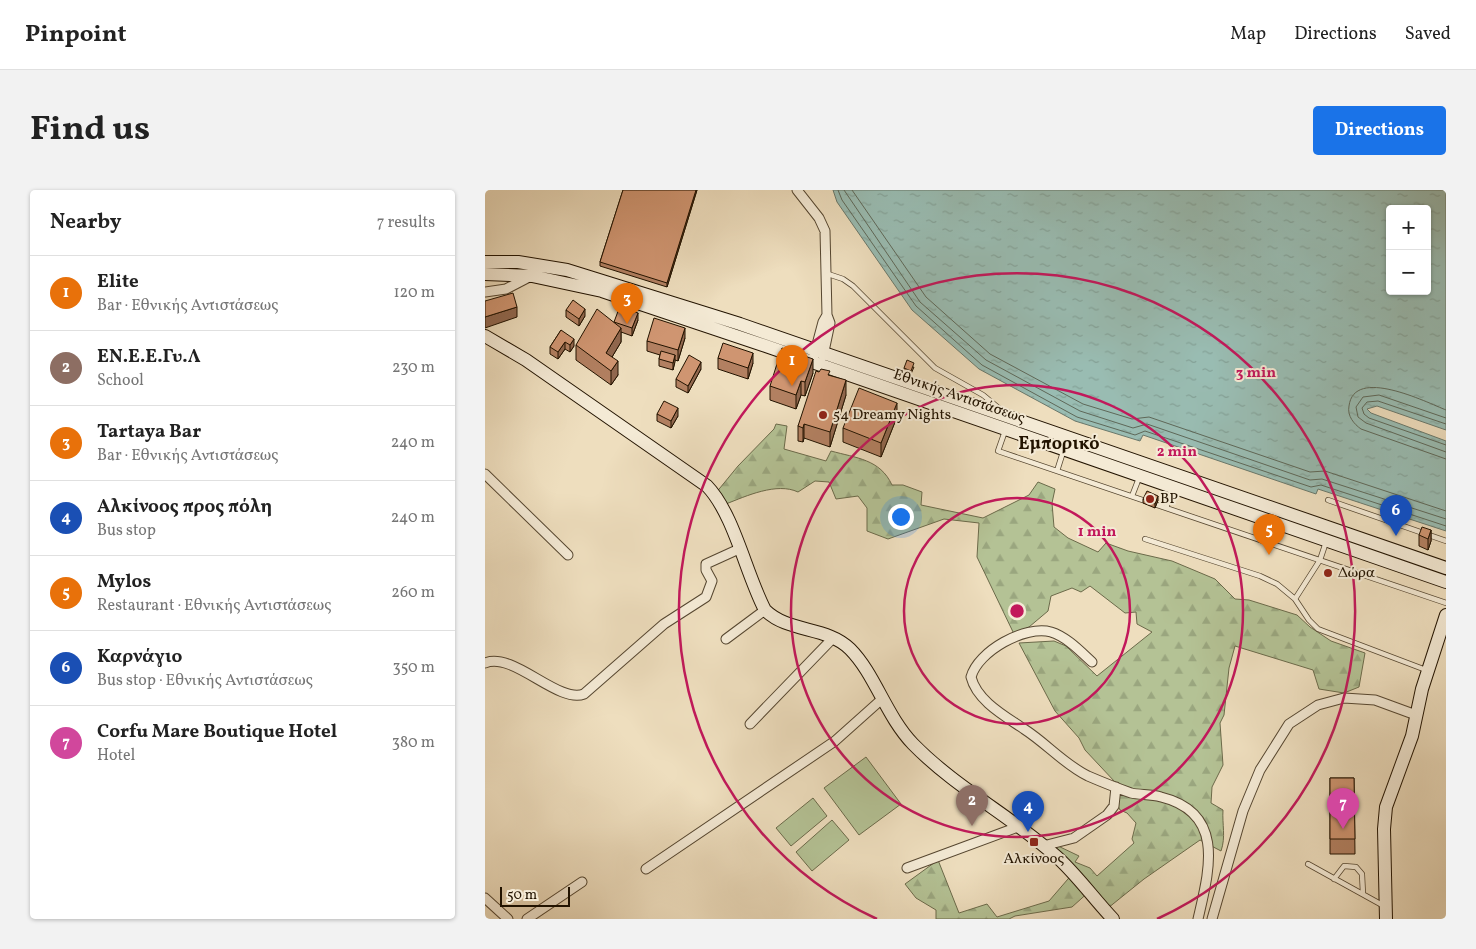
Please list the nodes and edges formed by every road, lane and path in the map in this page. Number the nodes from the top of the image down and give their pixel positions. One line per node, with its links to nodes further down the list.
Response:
1 (797, 190): 4 (street)
2 (485, 262): 8 (main road, Εθνικής Αντιστάσεως)
3 (485, 274): 5 (main road, Εθνικής Αντιστάσεως)
4 (828, 274): 8 (street); 9 (lane)
5 (532, 276): 6 (street); 8 (main road, Εθνικής Αντιστάσεως)
6 (485, 292)
7 (485, 336): 22 (main road)
8 (818, 359): 9 (main road, Εθνικής Αντιστάσεως); 10 (main road, Εθνικής Αντιστάσεως)
9 (1009, 418): 25 (main road, Εθνικής Αντιστάσεως)
10 (1005, 430): 11 (main road, Εθνικής Αντιστάσεως); 12 (lane)
11 (1064, 450): 12 (lane); 14 (main road, Εθνικής Αντιστάσεως)
12 (1057, 470): 16 (lane)
13 (485, 474): 23 (street)
14 (1139, 476): 15 (main road, Εθνικής Αντιστάσεως); 16 (lane)
15 (1173, 488): 18 (lane); 20 (main road, Εθνικής Αντιστάσεως)
16 (1133, 496): 18 (lane)
17 (1328, 500): 21 (lane)
18 (1166, 508): 24 (lane)
19 (1145, 539): 27 (lane)
20 (1327, 541): 24 (lane); 26 (main road, Εθνικής Αντιστάσεως)
21 (1446, 541)
22 (739, 549): 29 (main road); 34 (street)
23 (568, 555)
24 (1320, 560): 27 (lane); 28 (lane)
25 (1443, 566)
26 (1446, 582)
27 (1295, 599): 35 (lane)
28 (1446, 603)
29 (765, 610): 31 (main road); 32 (street)
30 (1446, 615): 35 (main road)
31 (833, 638): 36 (main road); 38 (street)
32 (726, 639)
33 (1092, 662): 39 (street)
34 (485, 663)
35 (1428, 670): 37 (main road)
36 (882, 699): 40 (main road); 44 (street)
37 (1416, 716): 49 (main road); 54 (street)
38 (750, 724)
39 (1116, 787): 41 (street); 53 (street)
40 (1018, 827): 41 (main road); 43 (street)
41 (1043, 846): 52 (main road)
42 (1308, 864): 45 (lane)
43 (907, 868)
44 (646, 869)
45 (1334, 879): 47 (lane); 47 (lane)
46 (582, 882): 51 (street)
47 (1363, 894): 49 (lane)
48 (485, 898): 50 (street)
49 (1385, 913)
50 (509, 919)
51 (527, 919)
52 (1113, 919)
53 (1198, 919)
54 (1212, 919)

